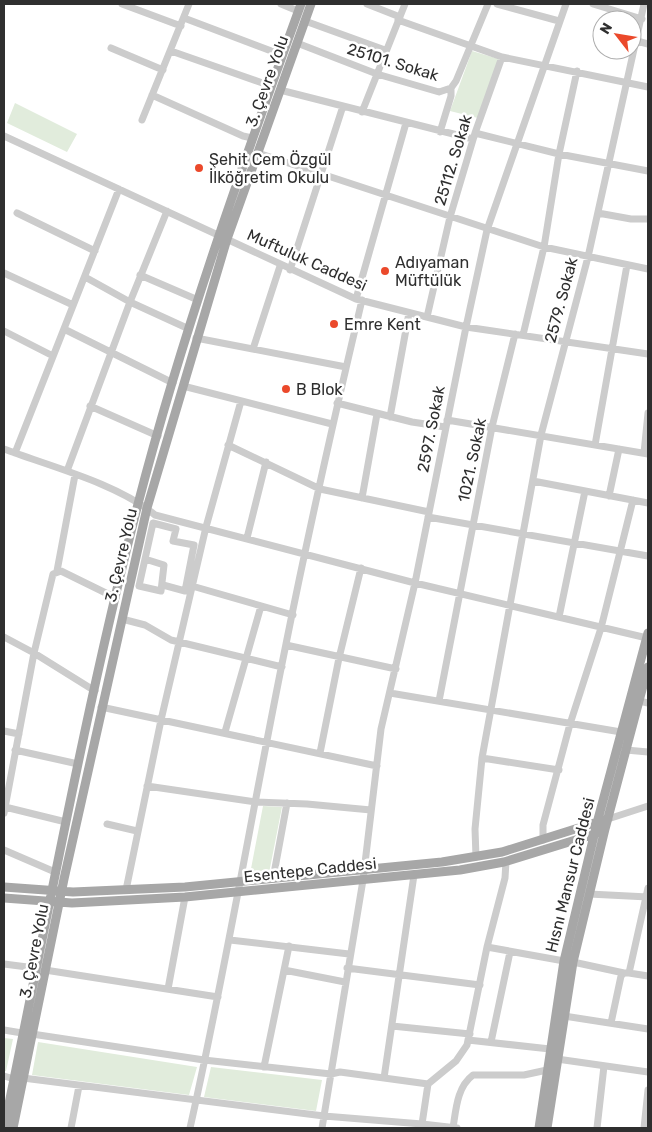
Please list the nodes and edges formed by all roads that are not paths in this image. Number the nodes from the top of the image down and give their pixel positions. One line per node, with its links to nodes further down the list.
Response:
1 (122, 4): 12 (street)
2 (189, 4): 19 (street)
3 (281, 4): 13 (street)
4 (311, 4): 17 (main road, 3. Çevre Yolu)
5 (366, 4): 15 (street)
6 (405, 4): 15 (street)
7 (488, 4): 21 (street, 25101. Sokak)
8 (497, 4): 18 (street)
9 (566, 4): 18 (street, 2597. Sokak)
10 (593, 4): 14 (street)
11 (644, 4): 16 (street, 2579. Sokak)
12 (131, 5): 19 (street)
13 (299, 7): 25 (main road, 3. Çevre Yolu)
14 (613, 10)
15 (399, 18): 21 (street); 23 (street)
16 (642, 19)
17 (305, 21): 20 (main road, 3. Çevre Yolu); 23 (street)
18 (560, 21): 28 (street, 2597. Sokak)
19 (182, 22): 24 (street); 25 (street)
20 (297, 43): 31 (street, 25101. Sokak); 36 (main road, 3. Çevre Yolu)
21 (470, 45): 26 (street); 35 (street, 25101. Sokak)
22 (111, 48): 29 (street)
23 (385, 50): 31 (street)
24 (171, 51): 29 (street); 33 (street)
25 (282, 55): 33 (main road, 3. Çevre Yolu)
26 (502, 57): 28 (street); 44 (street, 25112. Sokak)
27 (632, 60): 32 (street, 2579. Sokak)
28 (545, 64): 30 (street); 46 (street, 2597. Sokak)
29 (163, 70): 37 (street)
30 (577, 71): 32 (street); 48 (street, 1021. Sokak)
31 (377, 74): 35 (street, 25101. Sokak); 39 (street)
32 (628, 83): 34 (street); 49 (street, 2579. Sokak)
33 (271, 86): 45 (main road, 3. Çevre Yolu)
34 (648, 87)
35 (451, 88): 42 (street)
36 (280, 90): 38 (street); 47 (main road, 3. Çevre Yolu)
37 (152, 95): 40 (street); 45 (street)
38 (342, 106): 39 (street); 51 (street)
39 (362, 112): 41 (street)
40 (142, 120)
41 (406, 123): 42 (street); 53 (street)
42 (440, 132): 44 (street)
43 (4, 136): 52 (street, Muftuluk Caddesi)
44 (474, 136): 46 (street); 57 (street, 25112. Sokak)
45 (252, 138): 60 (main road, 3. Çevre Yolu)
46 (517, 143): 48 (street); 59 (street, 2597. Sokak)
47 (258, 152): 51 (street); 61 (main road, 3. Çevre Yolu)
48 (559, 154): 49 (street); 62 (street, 1021. Sokak)
49 (610, 162): 50 (street); 56 (street, 2579. Sokak)
50 (648, 171)
51 (322, 174): 53 (street); 68 (street)
52 (119, 189): 54 (street, Muftuluk Caddesi); 63 (street)
53 (384, 195): 57 (street); 72 (street)
54 (167, 211): 60 (street, Muftuluk Caddesi); 70 (street)
55 (17, 213): 63 (street)
56 (598, 213): 58 (street); 64 (street, 2579. Sokak)
57 (450, 217): 59 (street); 77 (street, 25112. Sokak)
58 (648, 219)
59 (487, 230): 62 (street); 78 (street, 2597. Sokak)
60 (218, 235): 61 (street, Muftuluk Caddesi); 73 (main road, 3. Çevre Yolu)
61 (227, 239): 66 (street, Muftuluk Caddesi); 83 (main road, 3. Çevre Yolu)
62 (544, 247): 64 (street); 82 (street, 1021. Sokak)
63 (95, 251): 71 (street)
64 (588, 257): 65 (street); 84 (street, 2579. Sokak)
65 (627, 265): 67 (street); 86 (street)
66 (280, 266): 68 (street, Muftuluk Caddesi); 85 (street)
67 (648, 269)
68 (290, 270): 72 (street, Muftuluk Caddesi)
69 (4, 273): 75 (street)
70 (140, 275): 73 (street); 74 (street)
71 (85, 277): 74 (street); 75 (street)
72 (359, 299): 76 (street, Muftuluk Caddesi); 90 (street)
73 (198, 300): 79 (main road, 3. Çevre Yolu)
74 (130, 302): 79 (street); 87 (street)
75 (73, 304): 80 (street)
76 (409, 313): 77 (street, Muftuluk Caddesi); 98 (street)
77 (427, 316): 78 (street, Muftuluk Caddesi)
78 (466, 327): 82 (street, Muftuluk Caddesi); 99 (street, 2597. Sokak)
79 (189, 329): 91 (main road, 3. Çevre Yolu)
80 (64, 330): 87 (street); 89 (street)
81 (4, 331): 89 (street)
82 (519, 335): 84 (street, Muftuluk Caddesi); 101 (street, 1021. Sokak)
83 (196, 338): 85 (street); 92 (main road, 3. Çevre Yolu)
84 (564, 343): 86 (street, Muftuluk Caddesi); 102 (street, 2579. Sokak)
85 (254, 349): 90 (street)
86 (611, 349): 88 (street, Muftuluk Caddesi); 105 (street)
87 (111, 354): 91 (street); 95 (street)
88 (648, 354)
89 (53, 356): 108 (street)
90 (346, 367): 94 (street)
91 (173, 383): 103 (main road, 3. Çevre Yolu)
92 (183, 386): 93 (street); 120 (main road, 3. Çevre Yolu)
93 (240, 401): 100 (street); 104 (street)
94 (337, 403): 96 (street); 100 (street)
95 (90, 406): 103 (street); 111 (street)
96 (377, 414): 98 (street); 117 (street)
97 (648, 414): 109 (street)
98 (390, 417): 99 (street)
99 (446, 423): 101 (street); 121 (street, 2597. Sokak)
100 (332, 424): 114 (street)
101 (492, 427): 102 (street); 122 (street, 1021. Sokak)
102 (541, 435): 105 (street); 113 (street, 2579. Sokak)
103 (158, 436): 120 (main road, 3. Çevre Yolu)
104 (228, 445): 110 (street); 123 (street)
105 (595, 445): 107 (street)
106 (4, 449): 108 (street)
107 (619, 450): 109 (street); 116 (street)
108 (15, 453): 111 (street)
109 (646, 454)
110 (266, 462): 114 (street); 125 (street)
111 (67, 471): 112 (street)
112 (75, 475): 120 (street); 133 (street)
113 (532, 481): 115 (street); 124 (street, 2579. Sokak)
114 (320, 489): 117 (street); 128 (street)
115 (585, 491): 116 (street); 126 (street)
116 (609, 496): 118 (street)
117 (362, 498): 121 (street)
118 (633, 500): 119 (street); 127 (street)
119 (648, 503)
120 (143, 506): 123 (street); 138 (main road, 3. Çevre Yolu); 143 (main road, 3. Çevre Yolu)
121 (429, 515): 122 (street); 134 (street, 2597. Sokak)
122 (472, 526): 124 (street); 137 (street, 1021. Sokak)
123 (206, 527): 125 (street); 131 (street)
124 (523, 532): 126 (street); 139 (street, 2579. Sokak)
125 (246, 538): 128 (street)
126 (574, 542): 127 (street); 142 (street)
127 (621, 551): 129 (street); 144 (street)
128 (305, 554): 132 (street); 141 (street)
129 (648, 556)
130 (144, 559): 131 (street); 135 (street); 135 (street)
131 (195, 561): 135 (street); 136 (street)
132 (362, 568): 134 (street); 150 (street)
133 (57, 571): 138 (street); 149 (street)
134 (415, 583): 137 (street); 154 (street, 2597. Sokak)
135 (163, 584)
136 (192, 586): 140 (street); 147 (street)
137 (459, 593): 139 (street); 157 (street, 1021. Sokak)
138 (116, 598): 155 (main road, 3. Çevre Yolu)
139 (510, 605): 142 (street); 160 (street, 2579. Sokak)
140 (261, 606): 141 (street); 151 (street)
141 (293, 615): 148 (street)
142 (559, 617): 144 (street)
143 (122, 619): 147 (street); 159 (main road, 3. Çevre Yolu)
144 (601, 628): 145 (street); 162 (street)
145 (648, 636): 165 (main road, Hısnı Mansur Caddesi)
146 (4, 637): 149 (street)
147 (179, 642): 151 (street); 161 (street)
148 (286, 645): 150 (street); 152 (street)
149 (34, 653): 155 (street); 166 (street)
150 (339, 658): 154 (street); 171 (street)
151 (246, 659): 152 (street); 164 (street)
152 (282, 667): 167 (street)
153 (648, 667): 158 (main road)
154 (396, 669): 156 (street, 2597. Sokak)
155 (95, 691): 173 (main road, 3. Çevre Yolu)
156 (390, 693): 157 (street); 174 (street, 2597. Sokak)
157 (439, 701): 160 (street)
158 (644, 702): 169 (main road)
159 (101, 707): 161 (street); 204 (main road, 3. Çevre Yolu)
160 (491, 709): 162 (street); 172 (street, 2579. Sokak)
161 (161, 720): 164 (street); 176 (street)
162 (570, 724): 165 (street); 175 (street)
163 (4, 731): 166 (street)
164 (225, 732): 167 (street)
165 (621, 732): 184 (main road, Hısnı Mansur Caddesi)
166 (19, 734): 168 (street)
167 (268, 743): 171 (street); 177 (street)
168 (15, 750): 173 (street); 180 (street)
169 (626, 750): 170 (street); 182 (main road)
170 (648, 752)
171 (320, 753): 174 (street)
172 (482, 758): 175 (street); 192 (street, 2579. Sokak)
173 (78, 764): 183 (main road, 3. Çevre Yolu)
174 (376, 766): 181 (street, 2597. Sokak)
175 (559, 770): 188 (street)
176 (148, 786): 177 (street); 186 (street)
177 (256, 802): 178 (street); 199 (street)
178 (287, 803): 181 (street); 197 (street)
179 (648, 806): 182 (street, Esentepe Caddesi)
180 (4, 810): 183 (street)
181 (371, 810): 194 (street, 2597. Sokak)
182 (608, 819): 184 (main road, Esentepe Caddesi); 187 (main road); 206 (main road)
183 (66, 822): 195 (main road, 3. Çevre Yolu)
184 (597, 823): 187 (main road, Hısnı Mansur Caddesi); 188 (main road, Esentepe Caddesi)
185 (107, 824): 186 (street)
186 (137, 831): 202 (street)
187 (595, 834): 189 (main road, Esentepe Caddesi); 191 (main road, Hısnı Mansur Caddesi)
188 (543, 840): 192 (main road, Esentepe Caddesi)
189 (552, 848): 191 (main road); 193 (main road, Esentepe Caddesi)
190 (4, 850): 195 (street)
191 (590, 853): 217 (main road, Hısnı Mansur Caddesi)
192 (476, 858): 194 (main road, Esentepe Caddesi)
193 (506, 862): 196 (main road, Esentepe Caddesi); 214 (street)
194 (364, 870): 197 (main road, Esentepe Caddesi); 198 (street, 2597. Sokak)
195 (55, 872): 203 (main road, 3. Çevre Yolu)
196 (414, 875): 198 (main road, Esentepe Caddesi); 224 (street)
197 (273, 879): 199 (main road, Esentepe Caddesi)
198 (364, 880): 205 (main road, Esentepe Caddesi); 216 (street, 2597. Sokak)
199 (241, 882): 202 (main road, Esentepe Caddesi); 205 (street)
200 (4, 887): 203 (main road, Esentepe Caddesi)
201 (648, 888): 208 (street)
202 (126, 890): 204 (main road, Esentepe Caddesi)
203 (51, 891): 204 (main road, Esentepe Caddesi); 210 (main road, 3. Çevre Yolu)
204 (61, 892): 211 (main road, 3. Çevre Yolu)
205 (240, 892): 207 (main road, Esentepe Caddesi); 212 (street)
206 (590, 894): 208 (street); 217 (main road)
207 (185, 897): 211 (main road, Esentepe Caddesi); 228 (street)
208 (647, 897): 223 (street)
209 (4, 898): 210 (main road, Esentepe Caddesi)
210 (49, 901): 211 (main road, Esentepe Caddesi); 219 (main road, 3. Çevre Yolu)
211 (59, 902): 221 (main road, 3. Çevre Yolu)
212 (230, 940): 213 (street); 229 (street)
213 (289, 946): 216 (street); 222 (street)
214 (487, 947): 215 (street); 227 (street)
215 (510, 952): 217 (street); 237 (street)
216 (349, 954): 220 (street, 2597. Sokak)
217 (569, 962): 223 (street); 230 (main road); 238 (main road, Hısnı Mansur Caddesi)
218 (4, 964): 219 (street)
219 (35, 968): 235 (main road, 3. Çevre Yolu)
220 (347, 968): 224 (street); 226 (street, 2597. Sokak)
221 (45, 970): 228 (street); 235 (main road, 3. Çevre Yolu)
222 (284, 970): 226 (street); 242 (street)
223 (626, 973): 225 (street); 231 (street)
224 (400, 975): 227 (street); 232 (street)
225 (648, 976)
226 (345, 982): 245 (street, 2597. Sokak)
227 (480, 986): 236 (street)
228 (168, 989): 229 (street)
229 (218, 997): 240 (street)
230 (564, 1016): 231 (street); 239 (main road)
231 (611, 1023): 233 (street)
232 (392, 1026): 236 (street); 248 (street)
233 (648, 1029)
234 (4, 1030): 235 (street)
235 (27, 1033): 240 (street); 247 (main road, 3. Çevre Yolu)
236 (469, 1037): 237 (street); 249 (street)
237 (491, 1042): 238 (street)
238 (550, 1049): 243 (main road, Hısnı Mansur Caddesi)
239 (557, 1059): 241 (street); 265 (main road)
240 (204, 1060): 242 (street); 252 (street)
241 (604, 1066): 244 (street); 266 (street)
242 (264, 1067): 245 (street)
243 (547, 1070): 262 (street); 264 (main road, Hısnı Mansur Caddesi)
244 (648, 1072)
245 (331, 1074): 248 (street); 253 (street, 2597. Sokak)
246 (4, 1076): 247 (street)
247 (19, 1078): 250 (street); 256 (main road, 3. Çevre Yolu); 257 (main road, 3. Çevre Yolu)
248 (384, 1078): 249 (street)
249 (428, 1084): 255 (street)
250 (79, 1086): 252 (street); 258 (street)
251 (648, 1090): 267 (street)
252 (196, 1101): 253 (street); 259 (street)
253 (324, 1116): 254 (street); 260 (street, 2597. Sokak)
254 (374, 1119): 255 (street); 261 (street)
255 (422, 1126): 262 (street)
256 (4, 1128)
257 (13, 1128)
258 (72, 1128)
259 (190, 1128)
260 (322, 1128)
261 (373, 1128)
262 (453, 1128): 263 (street)
263 (457, 1128)
264 (540, 1128)
265 (547, 1128)
266 (596, 1128)
267 (644, 1128)

